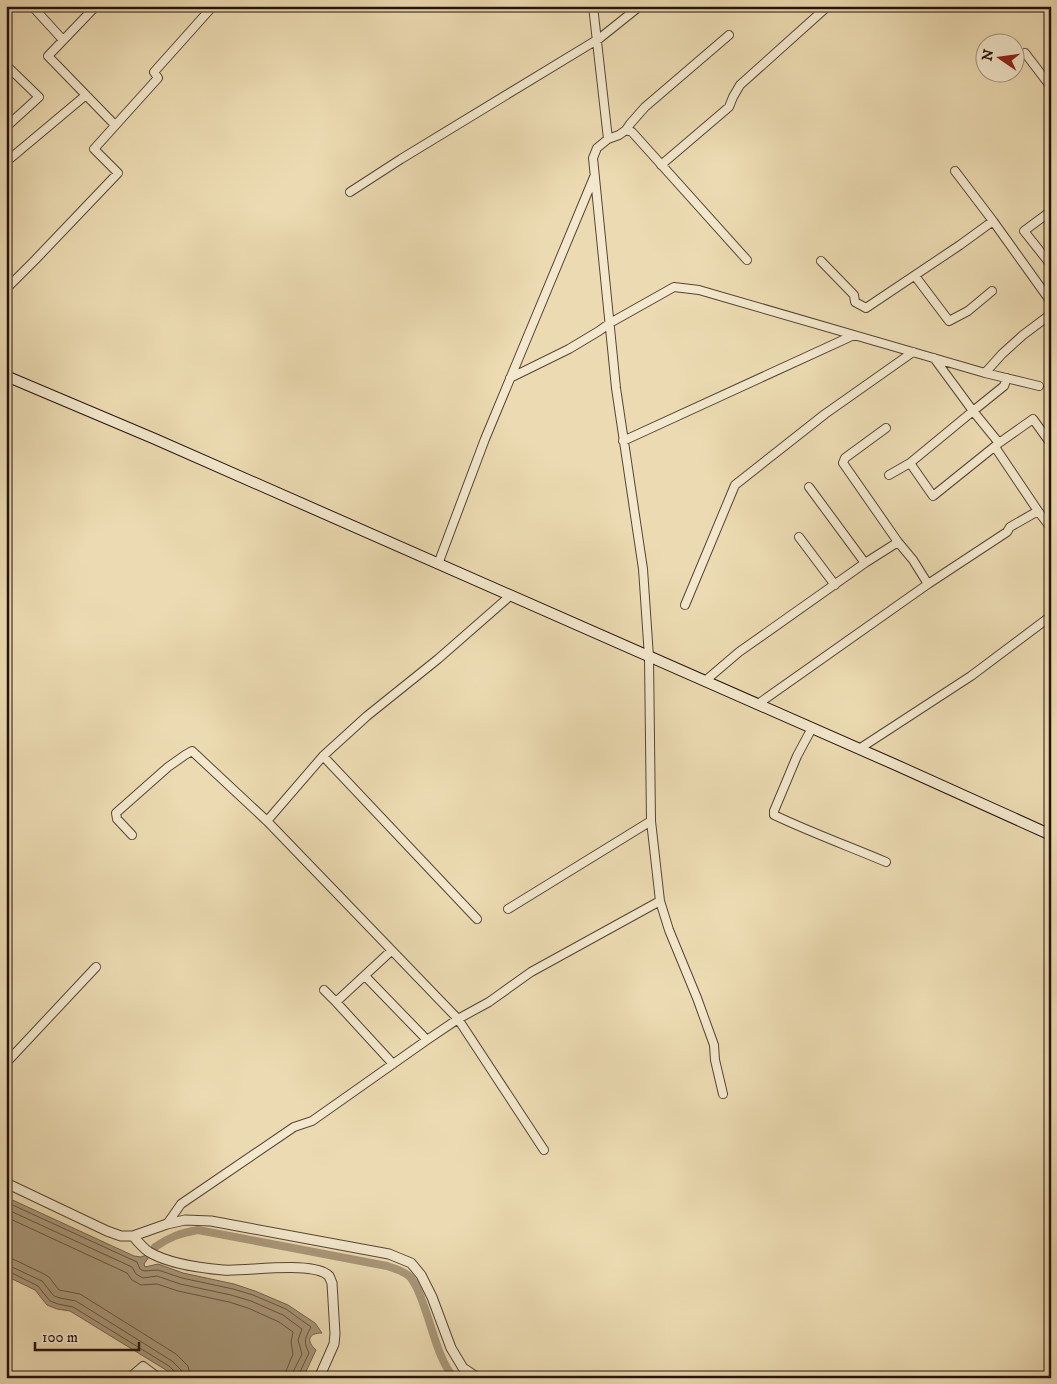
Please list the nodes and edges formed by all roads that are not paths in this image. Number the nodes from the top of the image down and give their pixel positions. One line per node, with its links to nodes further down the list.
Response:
1 (32, 6): 8 (street)
2 (96, 6): 8 (street)
3 (212, 6): 14 (street)
4 (593, 6): 9 (street)
5 (640, 6): 9 (street)
6 (828, 6): 19 (street)
7 (729, 35): 16 (street)
8 (64, 40): 13 (street)
9 (597, 40): 17 (street); 22 (street)
10 (1025, 53): 12 (street)
11 (6, 65): 15 (street)
12 (1051, 87)
13 (86, 95): 14 (street); 18 (street)
14 (115, 125): 29 (street)
15 (6, 127)
16 (626, 130): 17 (street); 19 (street)
17 (608, 139): 21 (street)
18 (6, 162)
19 (661, 165): 25 (street)
20 (955, 171): 24 (street)
21 (595, 175): 33 (street); 39 (street)
22 (350, 192)
23 (1051, 211): 27 (street)
24 (993, 221): 28 (street); 31 (street)
25 (747, 260)
26 (821, 261): 28 (street)
27 (1051, 265)
28 (915, 276): 30 (street)
29 (6, 289)
30 (992, 291)
31 (1051, 302)
32 (1051, 314): 37 (street)
33 (610, 323): 34 (street); 39 (street); 44 (street)
34 (854, 336): 35 (street); 44 (street)
35 (913, 352): 36 (street); 59 (street)
36 (934, 358): 37 (street); 42 (street)
37 (984, 373): 40 (street)
38 (6, 376): 55 (main road)
39 (510, 378): 55 (street)
40 (1007, 378): 41 (street); 42 (street)
41 (1039, 386)
42 (973, 411): 46 (street); 47 (street)
43 (886, 428): 53 (street)
44 (623, 440): 61 (street)
45 (1051, 444): 46 (street)
46 (997, 445): 47 (street); 50 (street)
47 (910, 463): 48 (street)
48 (889, 475)
49 (809, 487): 54 (street)
50 (1038, 511): 51 (street); 56 (street)
51 (1051, 528)
52 (800, 537): 57 (street)
53 (898, 542): 54 (street); 56 (street)
54 (865, 563): 57 (street)
55 (438, 564): 58 (main road)
56 (928, 584): 63 (street)
57 (835, 585): 62 (street)
58 (510, 596): 61 (main road); 66 (street)
59 (685, 605)
60 (1051, 616): 65 (street)
61 (649, 657): 62 (main road); 68 (street)
62 (705, 681): 63 (main road)
63 (758, 704): 64 (main road)
64 (812, 728): 65 (main road); 71 (street)
65 (859, 749): 70 (main road)
66 (323, 756): 67 (street); 74 (street)
67 (267, 821): 69 (street); 75 (street)
68 (651, 821): 72 (street); 73 (street)
69 (132, 835)
70 (1051, 835)
71 (886, 862)
72 (660, 901): 80 (street); 84 (street)
73 (508, 909)
74 (477, 919)
75 (391, 951): 77 (street); 80 (street)
76 (96, 967): 82 (street)
77 (365, 976): 79 (street); 81 (street)
78 (324, 990): 79 (street)
79 (336, 1002): 83 (street)
80 (458, 1020): 81 (street); 85 (street)
81 (427, 1040): 83 (street)
82 (6, 1063)
83 (393, 1064): 87 (street)
84 (723, 1094)
85 (544, 1150)
86 (6, 1183): 88 (street)
87 (167, 1224): 88 (street); 92 (street)
88 (133, 1236): 91 (street)
89 (129, 1378): 90 (street)
90 (158, 1378)
91 (319, 1378)
92 (478, 1378)

